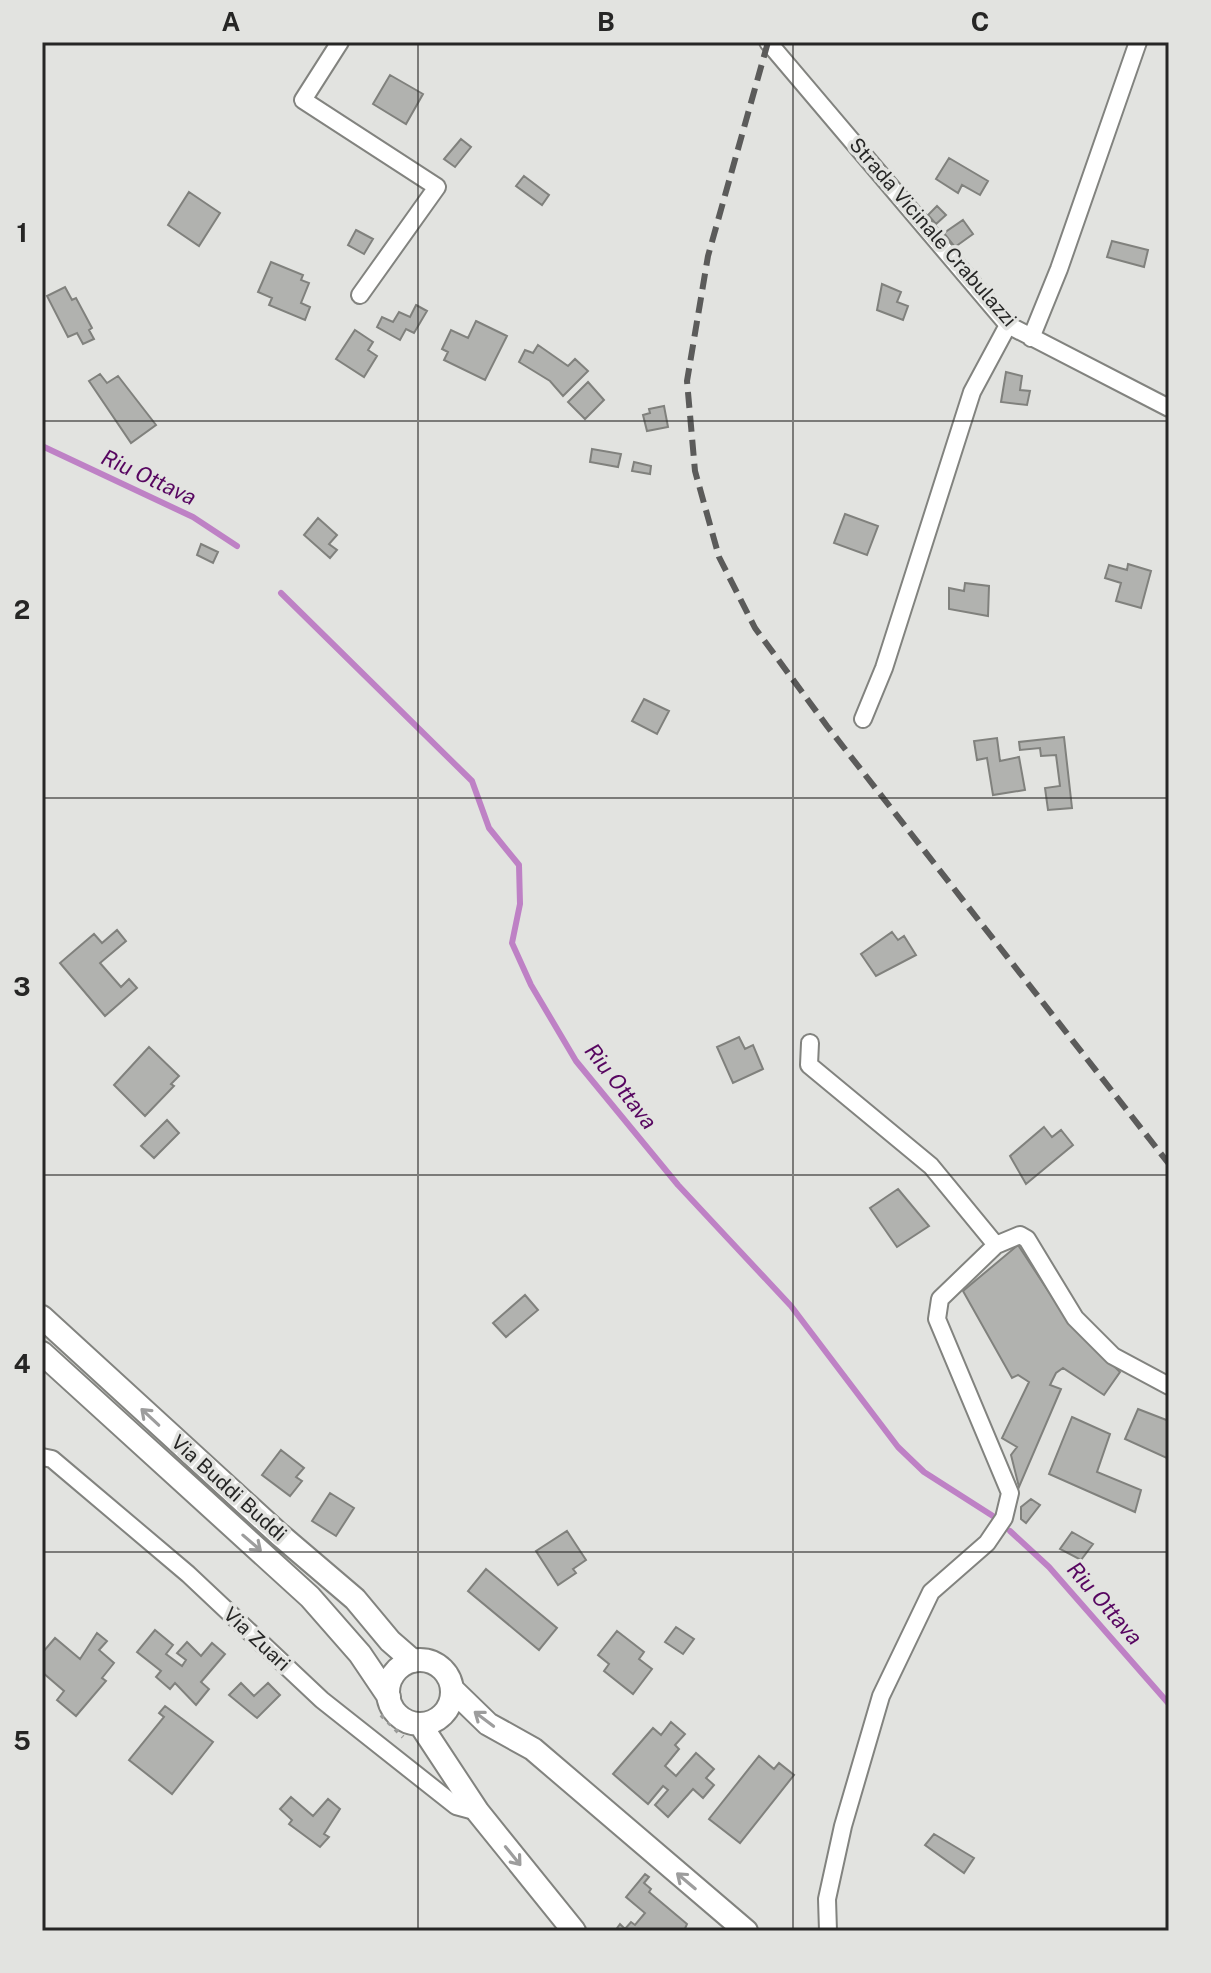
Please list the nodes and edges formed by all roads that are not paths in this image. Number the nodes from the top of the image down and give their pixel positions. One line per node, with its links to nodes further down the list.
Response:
1 (340, 42): 4 (street)
2 (768, 42): 5 (street, Strada Vicinale Crabulazzi)
3 (1138, 42): 6 (street)
4 (360, 295)
5 (1008, 325): 6 (street, Strada Vicinale Crabulazzi); 8 (street)
6 (1031, 338): 7 (street, Strada Vicinale Crabulazzi)
7 (1169, 408)
8 (863, 719)
9 (810, 1043): 10 (street)
10 (996, 1245): 13 (street); 22 (street)
11 (42, 1317): 15 (main road, Via Buddi Buddi, one-way to 11)
12 (42, 1353): 17 (main road, Via Buddi Buddi, one-way to 17)
13 (1169, 1386)
14 (42, 1457): 19 (street, Via Zuari)
15 (413, 1661): 16 (main road); 17 (main road)
16 (453, 1690): 18 (main road); 21 (main road, one-way to 16)
17 (384, 1704): 18 (main road)
18 (413, 1732): 19 (main road)
19 (478, 1812): 20 (main road, one-way to 20)
20 (574, 1931)
21 (746, 1931)
22 (828, 1931)

